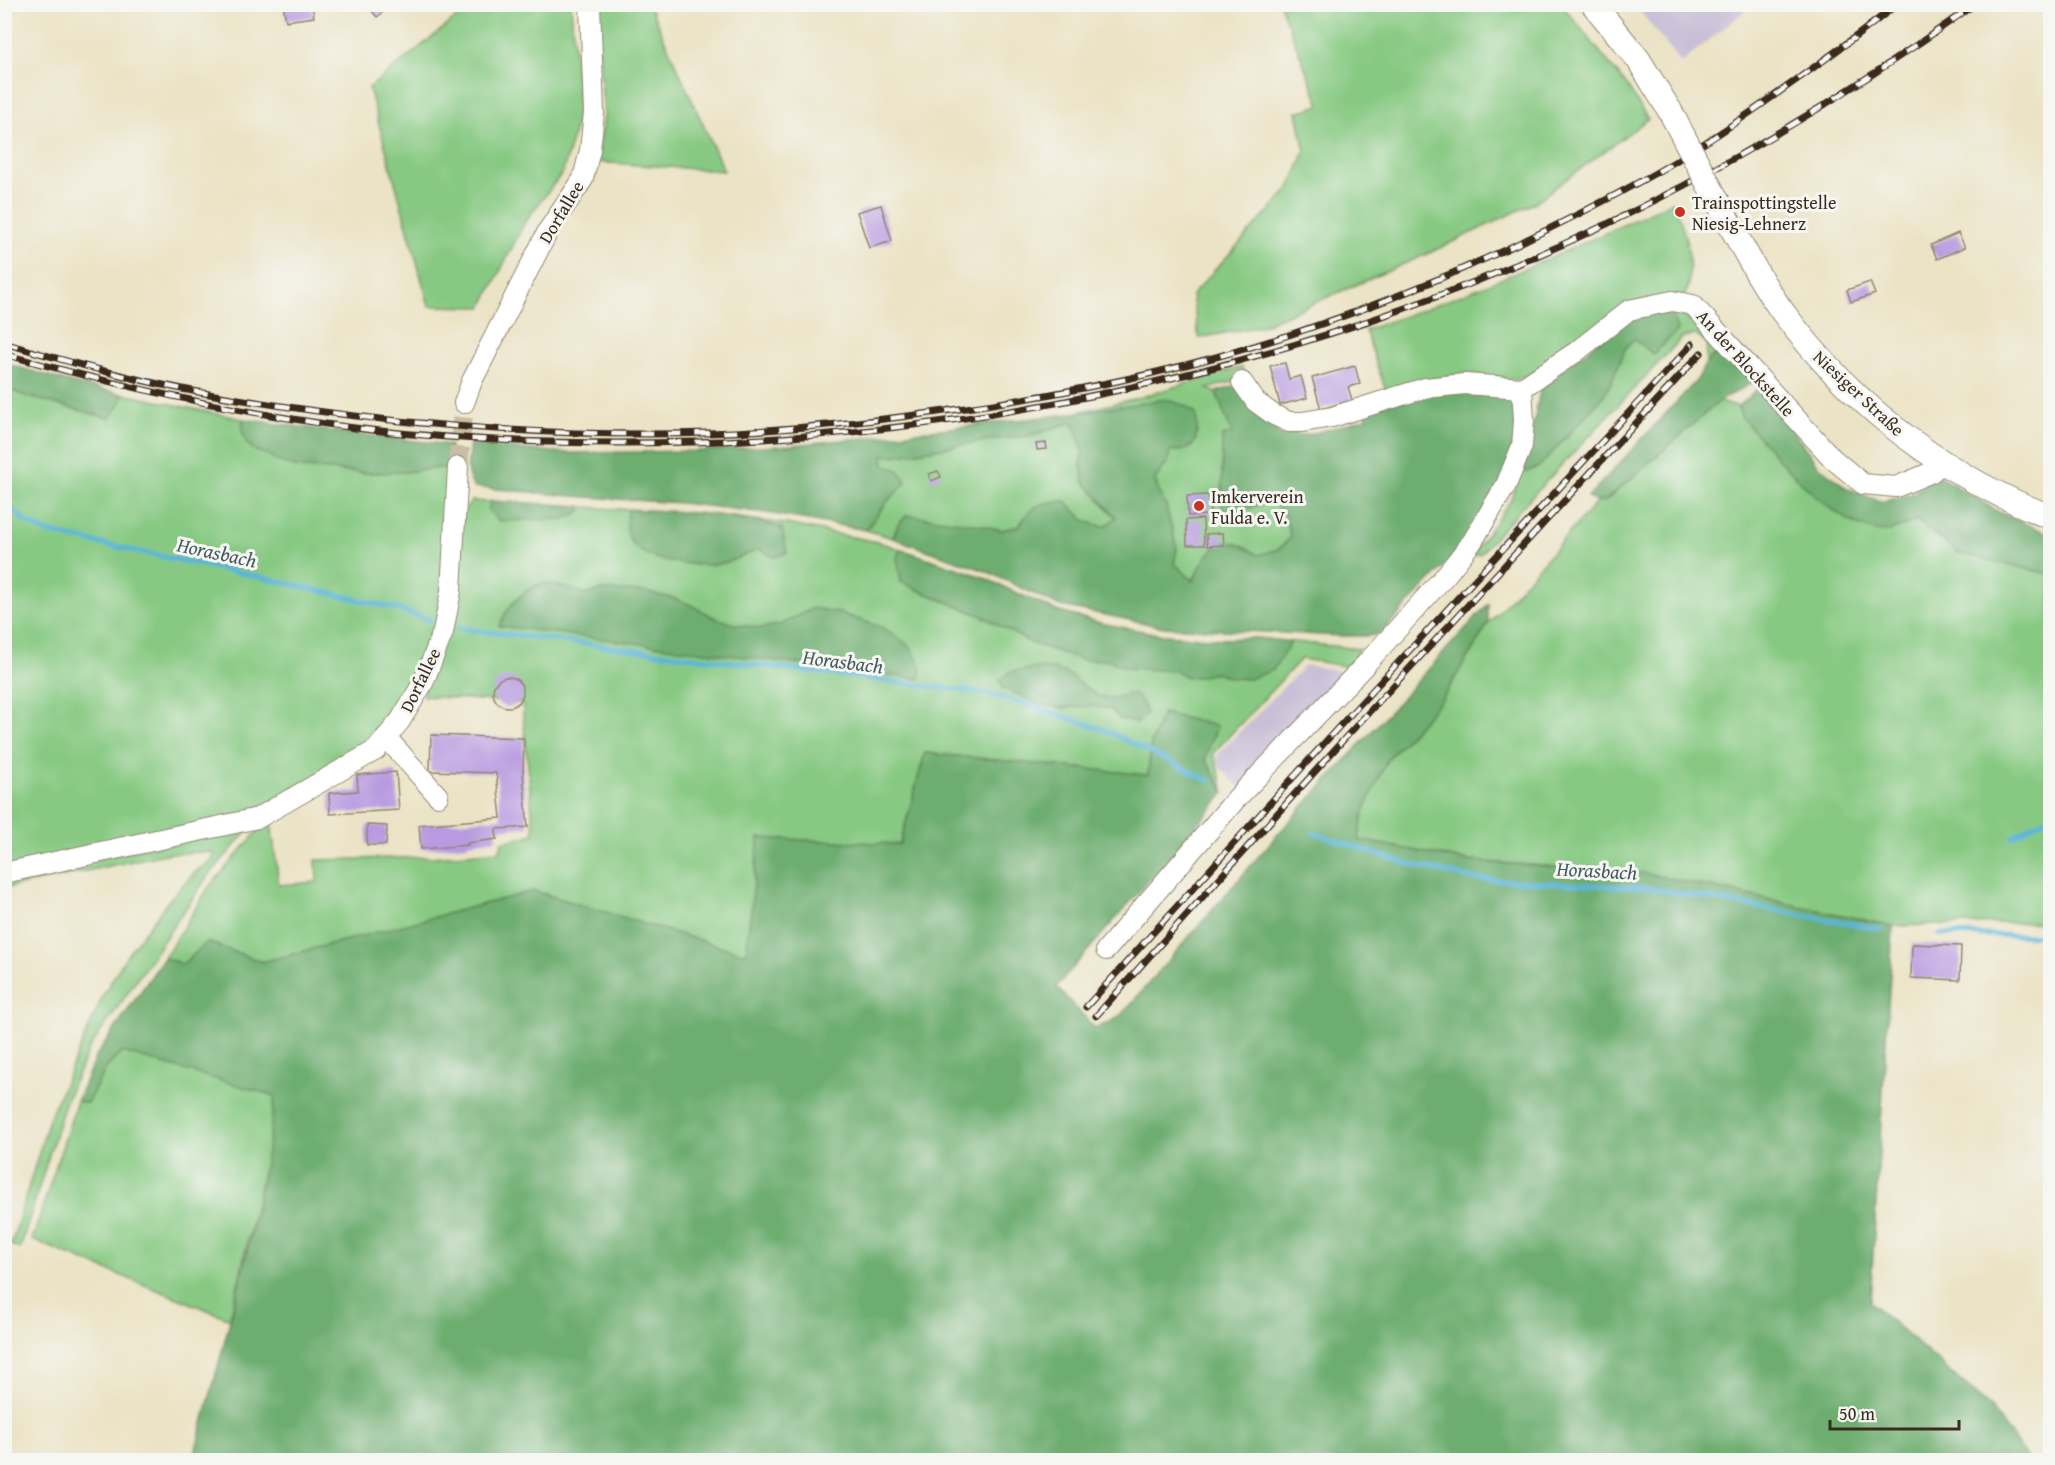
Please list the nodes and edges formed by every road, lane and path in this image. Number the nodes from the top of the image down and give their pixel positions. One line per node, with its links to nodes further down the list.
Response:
1 (590, 4): 5 (street, Dorfallee)
2 (1593, 4): 6 (main road, Niesiger Straße, bridge)
3 (1242, 382): 4 (street)
4 (1522, 388): 6 (street, An der Blockstelle); 12 (street)
5 (464, 404)
6 (1942, 462): 8 (main road, Niesiger Straße)
7 (458, 467): 9 (street, Dorfallee)
8 (2050, 517)
9 (386, 737): 10 (street); 11 (street, Dorfallee)
10 (438, 796)
11 (4, 873)
12 (1106, 951)

